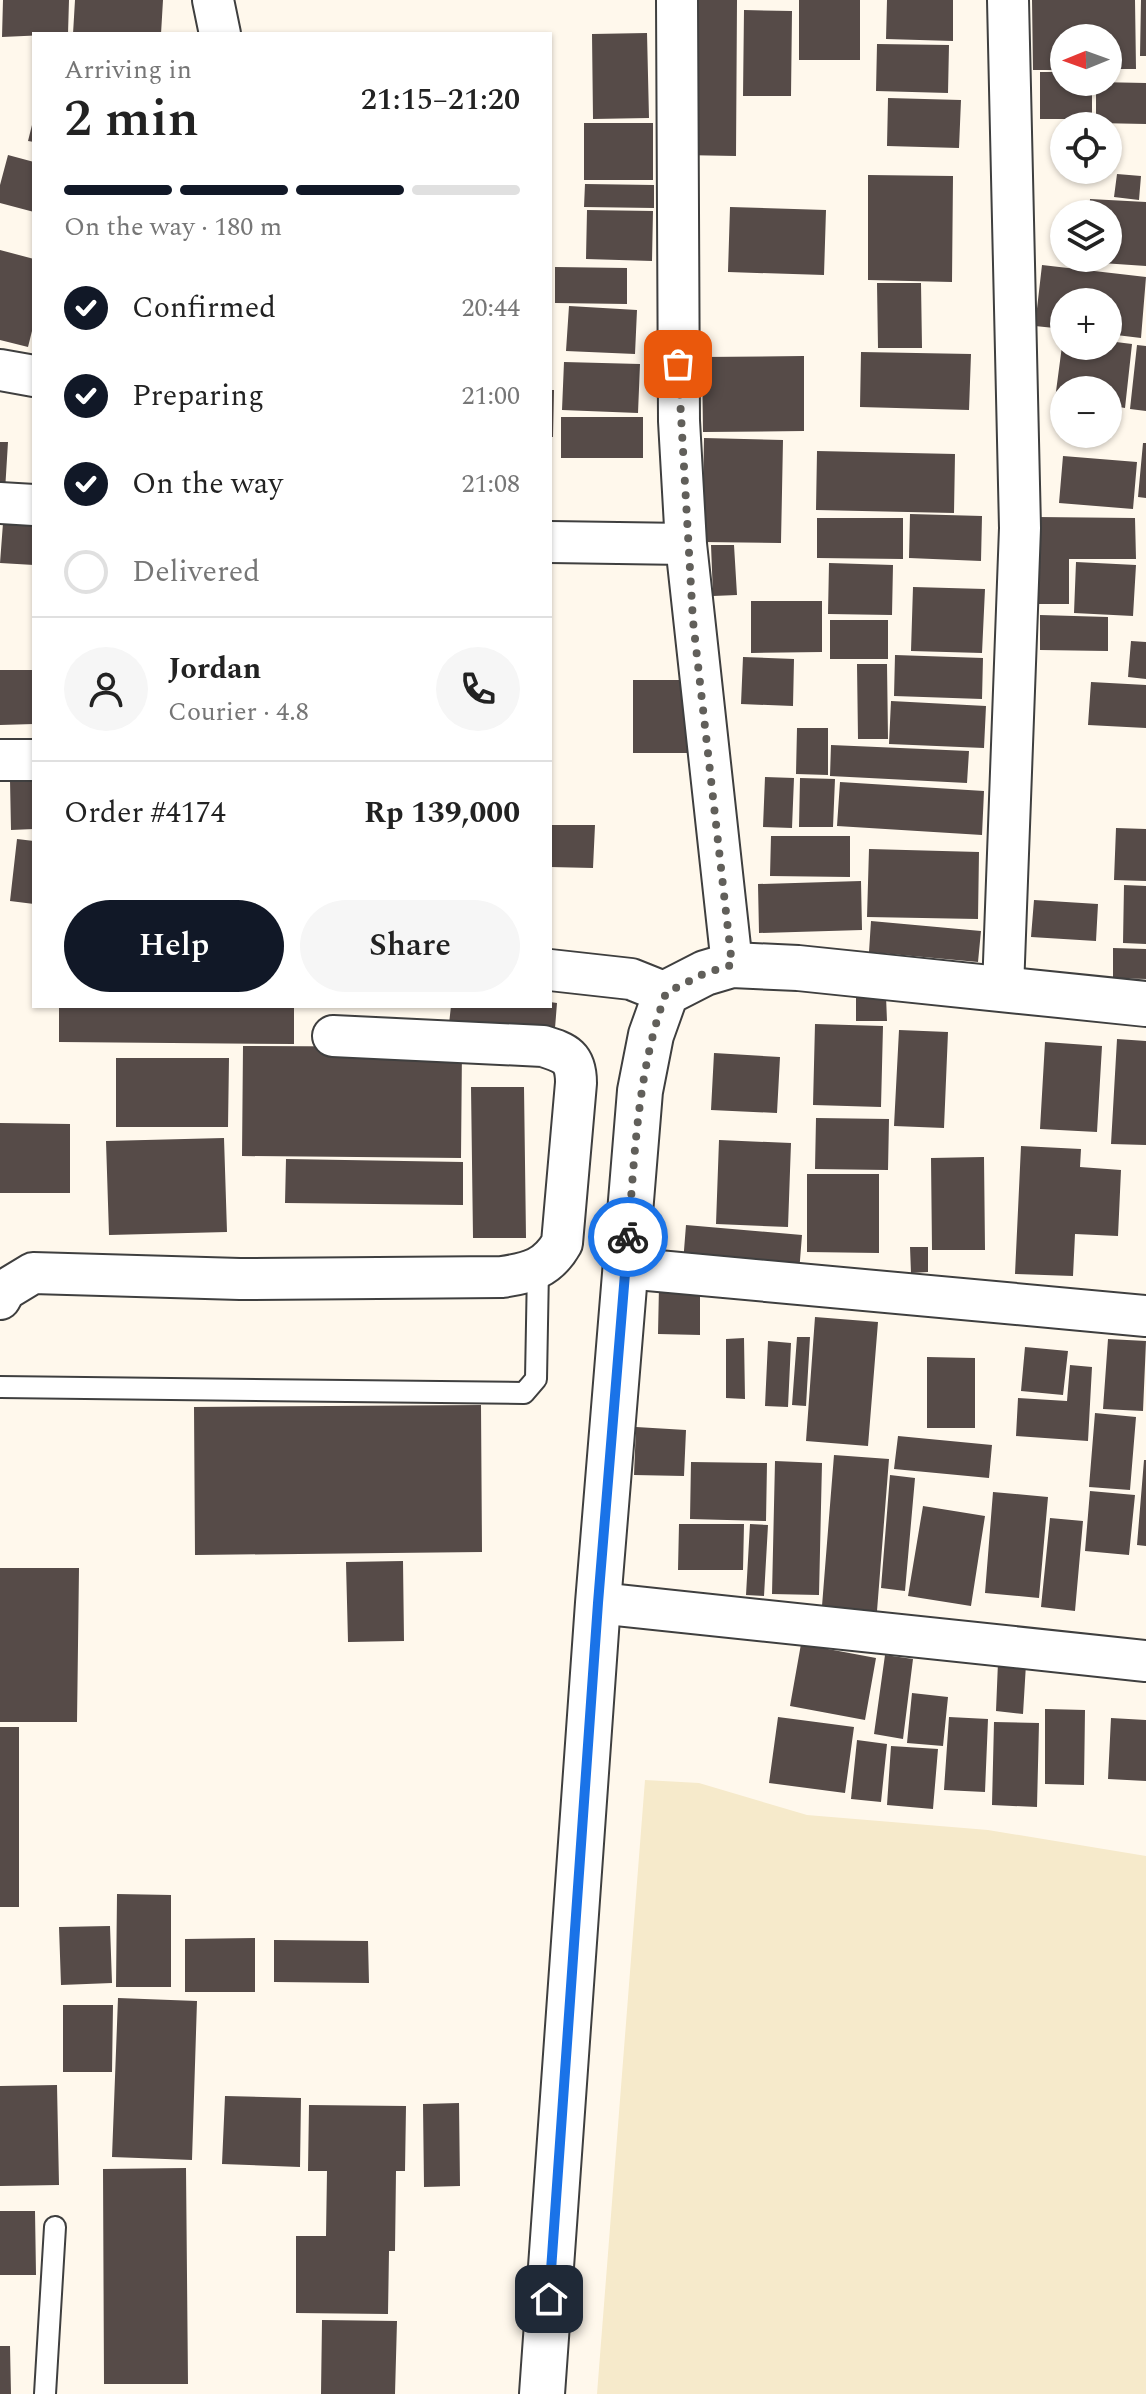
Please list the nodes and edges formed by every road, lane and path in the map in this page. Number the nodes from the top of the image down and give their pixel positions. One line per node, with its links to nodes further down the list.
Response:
1 (677, 0): 8 (street)
2 (1008, 0): 13 (street)
3 (0, 370): 4 (street)
4 (32, 376)
5 (0, 503): 6 (street)
6 (32, 505)
7 (552, 542): 8 (street)
8 (686, 544): 11 (street)
9 (0, 760): 10 (street)
10 (32, 760)
11 (732, 965): 13 (street); 14 (street)
12 (552, 970): 14 (street)
13 (1003, 989): 15 (street)
14 (666, 993): 17 (street)
15 (1146, 1004)
16 (333, 1036): 18 (street)
17 (626, 1268): 20 (street); 22 (street)
18 (538, 1269): 19 (street); 21 (lane)
19 (0, 1299)
20 (1146, 1316)
21 (0, 1387)
22 (598, 1603): 23 (street); 26 (street)
23 (1146, 1661)
24 (55, 2227): 25 (lane)
25 (45, 2394)
26 (542, 2394)

